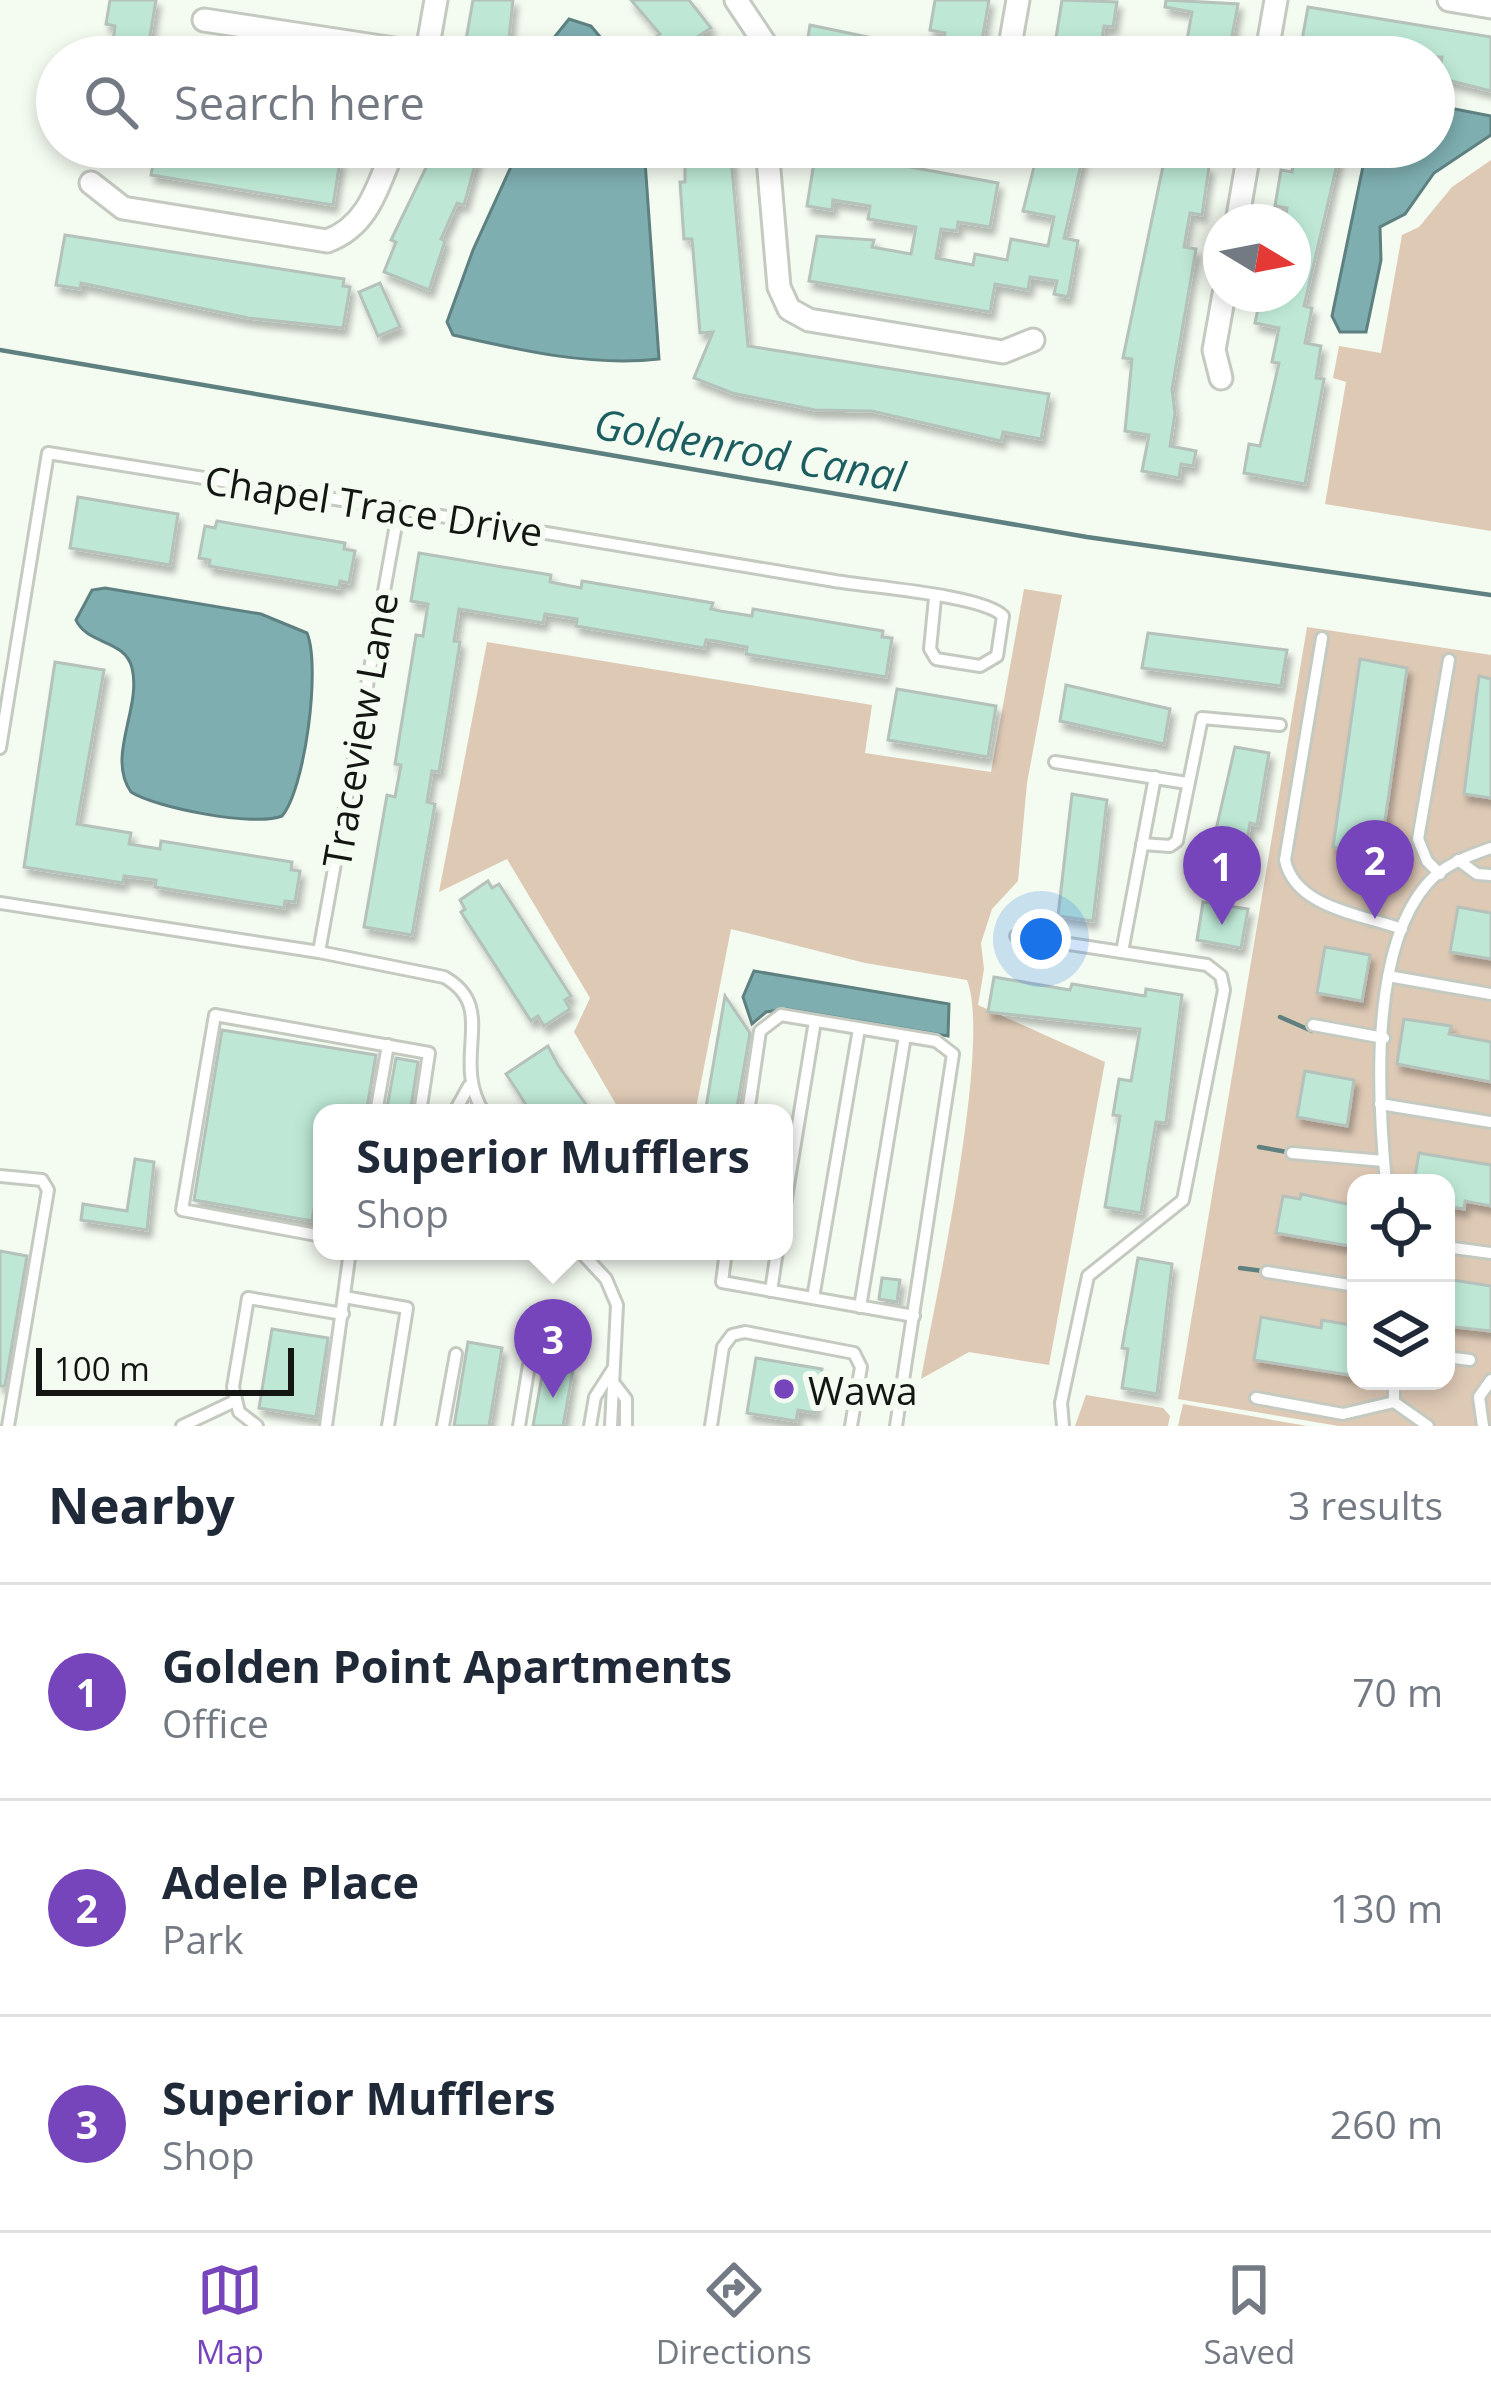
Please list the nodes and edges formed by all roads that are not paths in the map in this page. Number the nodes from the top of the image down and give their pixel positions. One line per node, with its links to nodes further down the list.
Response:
1 (436, 0): 9 (street)
2 (736, 0): 10 (street)
3 (1018, 0): 11 (street)
4 (1276, 0): 12 (street)
5 (1449, 0): 6 (street)
6 (1491, 7)
7 (204, 20): 8 (street)
8 (303, 36)
9 (430, 36)
10 (760, 36)
11 (1012, 36)
12 (1270, 36)
13 (385, 168): 16 (street)
14 (769, 168): 19 (street)
15 (1246, 168): 17 (street)
16 (91, 183)
17 (1240, 204)
18 (1221, 312): 20 (street)
19 (1033, 340)
20 (1221, 379)
21 (399, 508): 22 (lane, Chapel Trace Drive); 26 (lane, Chapel Trace Drive); 38 (lane, Traceview Lane)
22 (935, 598): 22 (lane, Chapel Trace Drive)
23 (1322, 638): 36 (lane)
24 (1449, 660): 33 (lane)
25 (1280, 725): 29 (lane)
26 (0, 748)
27 (1055, 762): 28 (lane)
28 (1155, 777): 29 (lane); 30 (lane)
29 (1186, 783): 30 (lane)
30 (1142, 844): 39 (lane)
31 (1491, 848): 32 (lane)
32 (1458, 860): 33 (lane); 34 (lane)
33 (1440, 874): 36 (lane)
34 (1491, 875)
35 (0, 903): 38 (lane)
36 (1402, 929): 40 (lane)
37 (1016, 936): 39 (lane)
38 (319, 952): 48 (lane)
39 (1122, 952): 101 (lane)
40 (1388, 976): 41 (lane); 46 (lane)
41 (1491, 994)
42 (815, 1021): 44 (lane); 53 (lane); 57 (lane)
43 (1313, 1025): 46 (lane)
44 (859, 1028): 45 (lane); 72 (lane)
45 (904, 1036): 73 (lane); 75 (lane)
46 (1384, 1038): 54 (lane)
47 (388, 1045): 49 (lane); 50 (lane); 61 (lane)
48 (469, 1086): 51 (lane); 52 (lane)
49 (378, 1104)
50 (421, 1104)
51 (459, 1104)
52 (479, 1104)
53 (749, 1104)
54 (1380, 1104): 55 (lane); 58 (lane)
55 (1491, 1122)
56 (1292, 1154): 58 (lane)
57 (793, 1155)
58 (1384, 1161): 59 (lane)
59 (1385, 1174)
60 (0, 1176): 88 (lane)
61 (313, 1234)
62 (1455, 1248): 63 (lane)
63 (1491, 1253)
64 (349, 1260): 71 (lane)
65 (588, 1260): 80 (lane)
66 (725, 1260): 70 (lane)
67 (776, 1260): 70 (lane)
68 (1267, 1272): 69 (lane)
69 (1347, 1285)
70 (771, 1291): 72 (lane)
71 (344, 1297): 74 (lane); 92 (lane)
72 (813, 1298): 73 (lane)
73 (860, 1307): 75 (lane)
74 (343, 1314): 85 (lane); 91 (lane)
75 (914, 1316): 100 (lane)
76 (456, 1354): 93 (lane)
77 (1455, 1358): 78 (lane)
78 (1470, 1360)
79 (529, 1365): 94 (lane)
80 (613, 1369): 82 (lane); 95 (lane)
81 (1491, 1380): 87 (lane)
82 (616, 1386): 96 (lane); 97 (lane)
83 (1394, 1390): 86 (lane)
84 (1256, 1398): 86 (lane)
85 (236, 1401): 89 (lane); 90 (lane)
86 (1394, 1402): 102 (lane)
87 (1478, 1424)
88 (8, 1426)
89 (182, 1426)
90 (257, 1426)
91 (326, 1426)
92 (388, 1426)
93 (443, 1426)
94 (520, 1426)
95 (590, 1426)
96 (611, 1426)
97 (626, 1426)
98 (711, 1426): 99 (lane)
99 (850, 1426)
100 (896, 1426)
101 (1063, 1426)
102 (1429, 1426)

